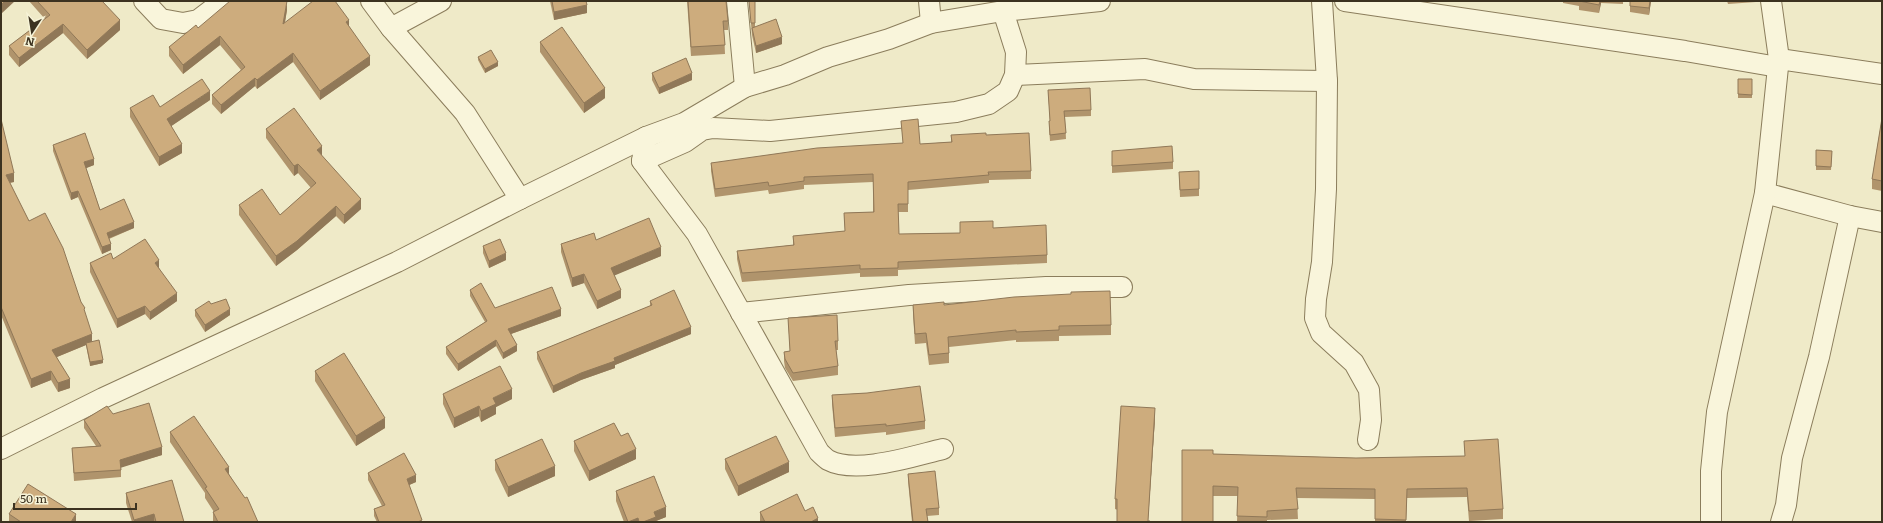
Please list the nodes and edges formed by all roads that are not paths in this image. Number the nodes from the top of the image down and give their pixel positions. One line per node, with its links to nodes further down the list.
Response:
1 (144, 1): 2 (street)
2 (223, 1)
3 (371, 1): 14 (street)
4 (441, 1): 14 (street)
5 (737, 1): 19 (street)
6 (929, 1): 13 (street)
7 (1100, 1): 12 (street)
8 (1322, 1): 18 (street)
9 (1346, 1): 11 (street)
10 (1771, 1): 15 (street)
11 (1409, 6): 15 (street)
12 (1003, 11): 13 (street); 17 (street)
13 (931, 23): 19 (street)
14 (391, 28): 23 (street)
15 (1778, 63): 16 (street); 22 (street)
16 (1882, 74)
17 (1015, 75): 18 (street); 21 (street)
18 (1327, 81): 28 (street)
19 (744, 87): 20 (street)
20 (646, 137): 21 (street); 23 (street)
21 (642, 161): 27 (street)
22 (1765, 193): 24 (street); 31 (street)
23 (520, 199): 29 (street)
24 (1850, 216): 25 (street); 32 (street)
25 (1882, 222)
26 (1122, 287): 27 (street)
27 (741, 313): 30 (street)
28 (1368, 440)
29 (1, 449)
30 (943, 449)
31 (1711, 522)
32 (1780, 522)

